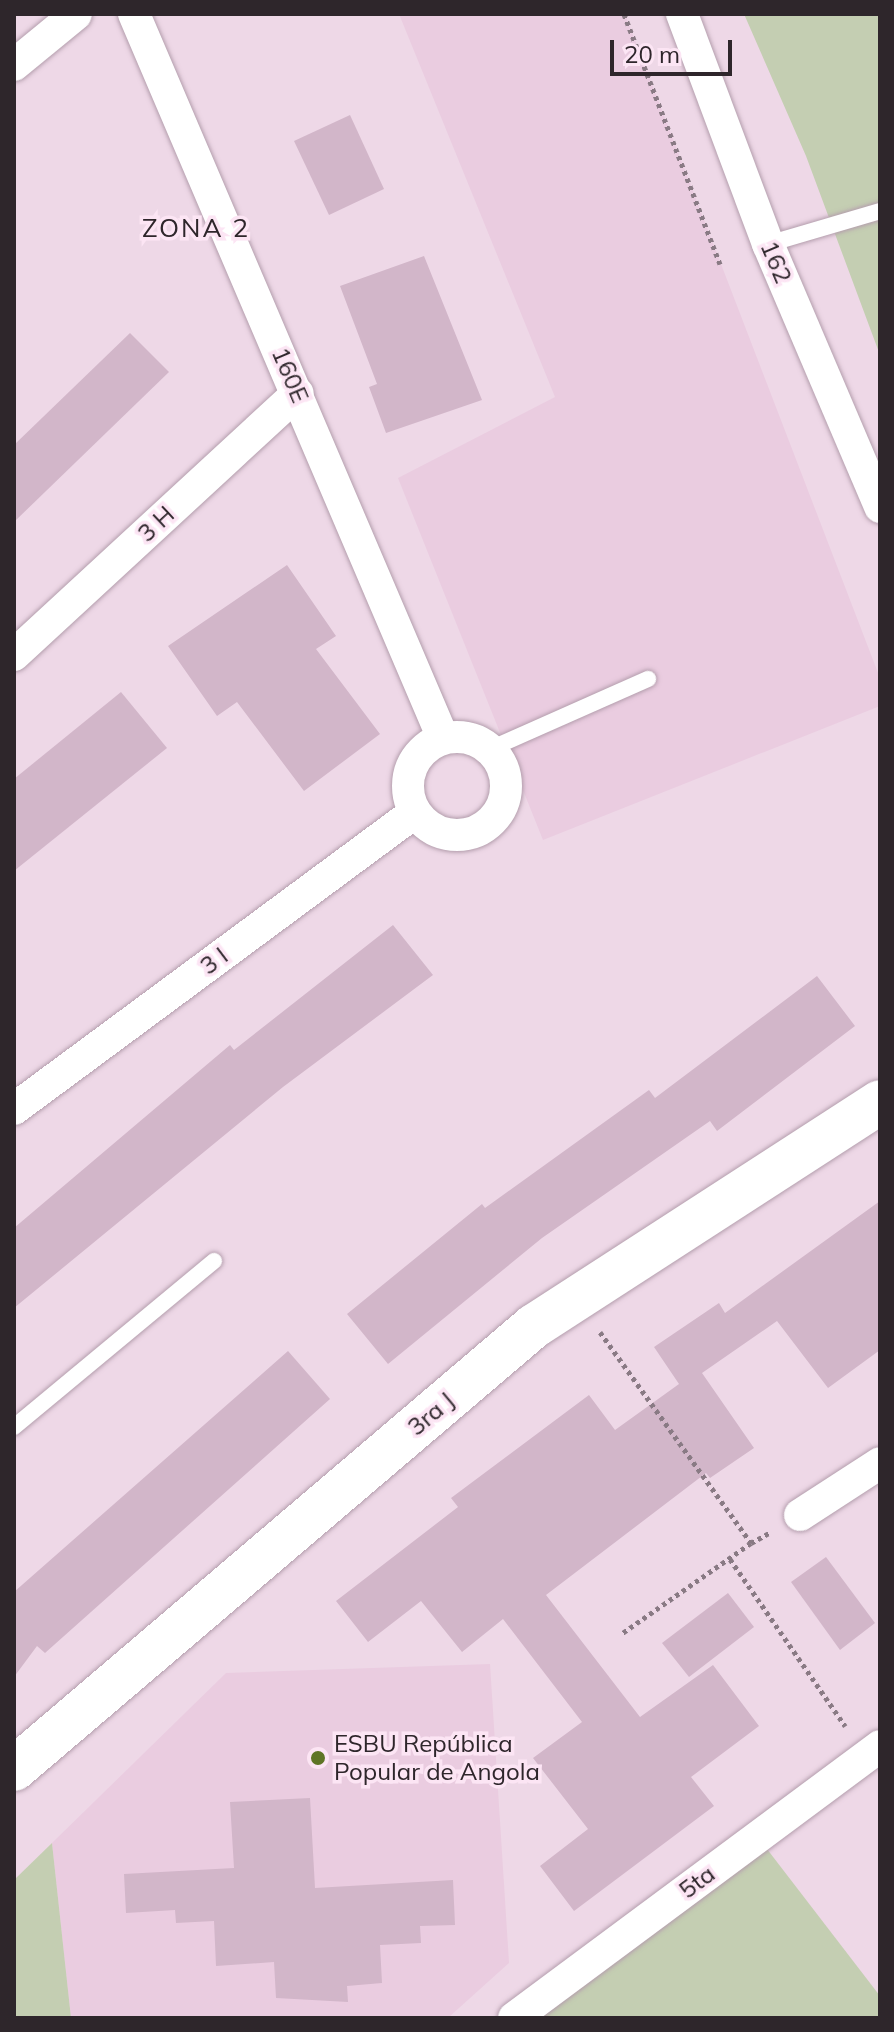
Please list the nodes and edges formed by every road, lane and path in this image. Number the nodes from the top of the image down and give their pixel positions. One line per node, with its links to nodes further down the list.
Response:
1 (76, 14): 5 (street)
2 (134, 14): 9 (street, 160E)
3 (624, 14): 8 (path)
4 (682, 14): 7 (street, 162)
5 (14, 65)
6 (880, 211): 7 (lane)
7 (768, 244): 10 (street, 162)
8 (720, 264)
9 (298, 393): 11 (street, 3 H); 13 (street, 160E)
10 (880, 507)
11 (14, 655)
12 (648, 679): 14 (lane)
13 (443, 738): 14 (street); 15 (street)
14 (490, 749): 15 (street)
15 (415, 812): 17 (street, 3 I)
16 (880, 1102): 19 (street, 3ra J)
17 (14, 1109)
18 (214, 1261): 20 (lane)
19 (577, 1298): 23 (path); 26 (street, 3ra J)
20 (14, 1427)
21 (880, 1463): 22 (street)
22 (800, 1515)
23 (730, 1559): 24 (path); 25 (path)
24 (621, 1634)
25 (873, 1751): 27 (street, 5ta)
26 (14, 1769)
27 (514, 2018)

